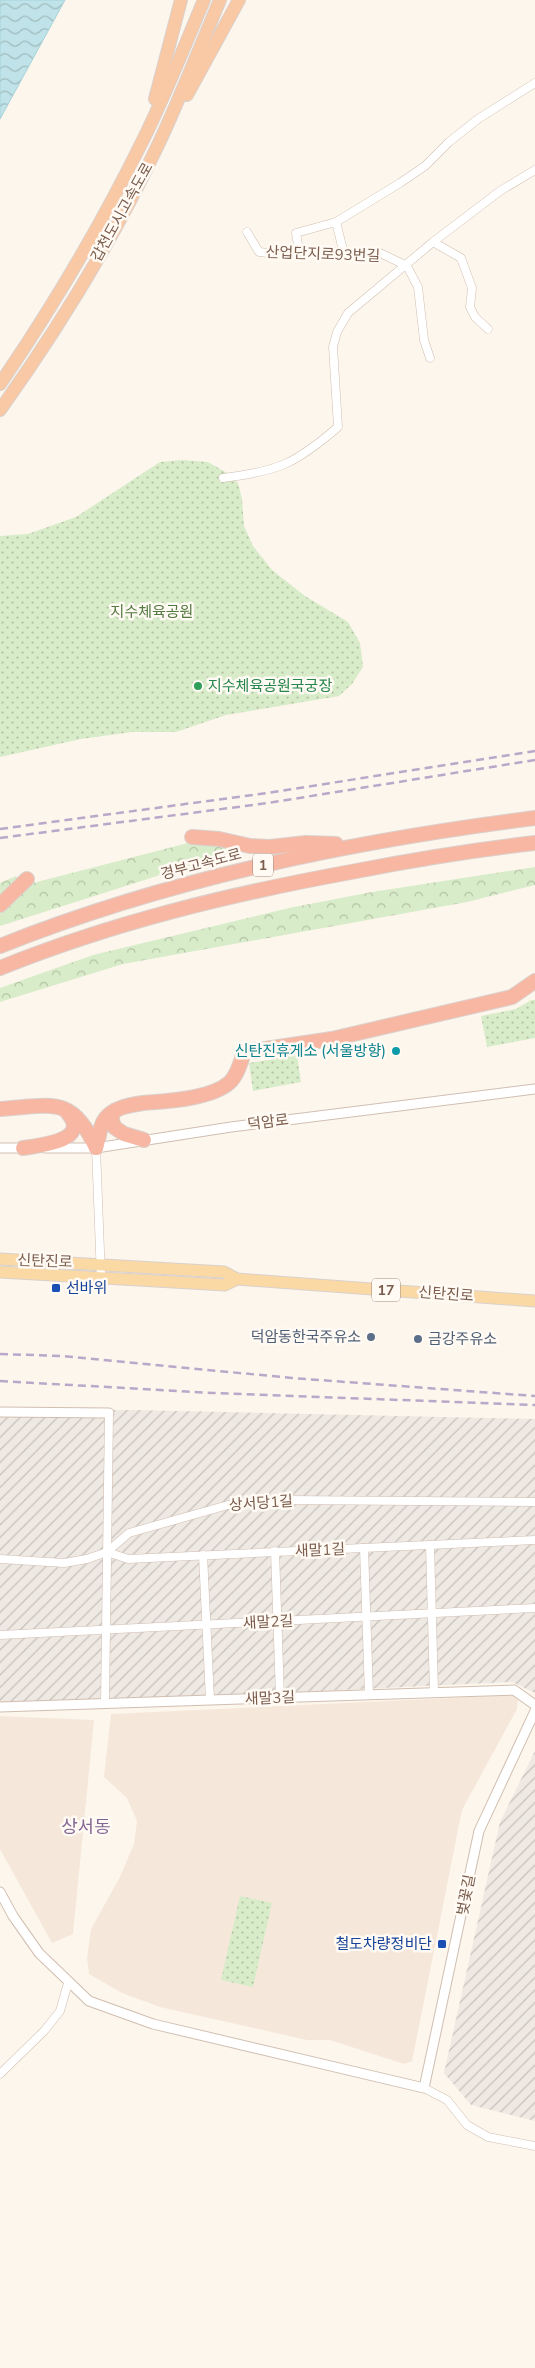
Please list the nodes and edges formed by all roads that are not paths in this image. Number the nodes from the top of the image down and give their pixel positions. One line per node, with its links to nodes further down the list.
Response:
1 (181, 0): 6 (highway)
2 (204, 0): 6 (highway, 갑천도시고속도로)
3 (220, 0): 7 (highway, 갑천도시고속도로)
4 (239, 0): 7 (highway)
5 (535, 83): 9 (street)
6 (146, 135): 17 (highway, 갑천도시고속도로)
7 (160, 142): 18 (highway, 갑천도시고속도로)
8 (535, 170): 11 (street, 산업단지로93번길)
9 (336, 222): 12 (street); 13 (street)
10 (247, 232): 12 (street, 산업단지로93번길)
11 (434, 242): 14 (street, 산업단지로93번길); 15 (street)
12 (299, 252): 13 (street, 산업단지로93번길)
13 (344, 254): 14 (street, 산업단지로93번길)
14 (407, 266): 16 (street); 19 (street, 산업단지로93번길)
15 (488, 330)
16 (430, 358)
17 (0, 384)
18 (0, 410)
19 (224, 478)
20 (535, 818): 23 (highway, 경부고속도로 / 1)
21 (192, 837): 23 (highway)
22 (535, 843): 27 (highway, 1)
23 (357, 845): 26 (highway, 경부고속도로 / 1)
24 (27, 879): 25 (highway)
25 (0, 905)
26 (0, 946)
27 (0, 968)
28 (535, 981): 32 (highway)
29 (535, 1089): 33 (street, 덕암로)
30 (60, 1107): 31 (highway); 35 (highway); 36 (highway)
31 (0, 1109)
32 (116, 1110): 33 (highway); 36 (highway)
33 (144, 1140): 36 (street, 덕암로)
34 (0, 1148): 35 (street, 덕암로)
35 (23, 1148): 36 (street, 덕암로)
36 (96, 1148): 38 (street)
37 (0, 1259): 38 (main road, 신탄진로 / 17)
38 (100, 1264): 40 (street); 41 (main road, 신탄진로 / 17)
39 (0, 1272): 40 (main road, 신탄진로 / 17)
40 (101, 1277): 41 (main road, 신탄진로 / 17)
41 (237, 1279): 42 (main road, 신탄진로 / 17)
42 (535, 1301)
43 (0, 1412): 44 (street)
44 (109, 1413): 49 (street)
45 (535, 1502): 49 (street, 상서당1길)
46 (535, 1540): 47 (street, 새말1길)
47 (430, 1545): 48 (street, 새말1길); 54 (street)
48 (364, 1548): 50 (street, 새말1길); 55 (street)
49 (107, 1552): 51 (street, 새말1길); 52 (street, 상서당1길); 58 (street)
50 (275, 1552): 51 (street, 새말1길); 56 (street)
51 (204, 1555): 57 (street)
52 (0, 1559)
53 (535, 1608): 54 (street, 새말2길)
54 (432, 1614): 55 (street, 새말2길); 60 (street)
55 (367, 1618): 56 (street, 새말2길); 61 (street)
56 (277, 1622): 57 (street, 새말2길); 62 (street)
57 (207, 1625): 58 (street, 새말2길); 63 (street)
58 (106, 1630): 59 (street, 새말2길); 64 (street)
59 (0, 1635)
60 (434, 1692): 61 (street, 새말3길); 65 (street, 새말3길)
61 (369, 1694): 62 (street, 새말3길)
62 (280, 1698): 63 (street, 새말3길)
63 (210, 1700): 64 (street, 새말3길)
64 (105, 1703): 66 (street, 새말3길)
65 (535, 1705)
66 (0, 1706)
67 (535, 1711): 68 (street, 벚꽃길)
68 (532, 1724): 72 (street, 벚꽃길)
69 (0, 1892): 70 (street)
70 (68, 1983): 71 (street); 72 (street)
71 (0, 2074)
72 (424, 2088): 73 (street)
73 (535, 2146)

